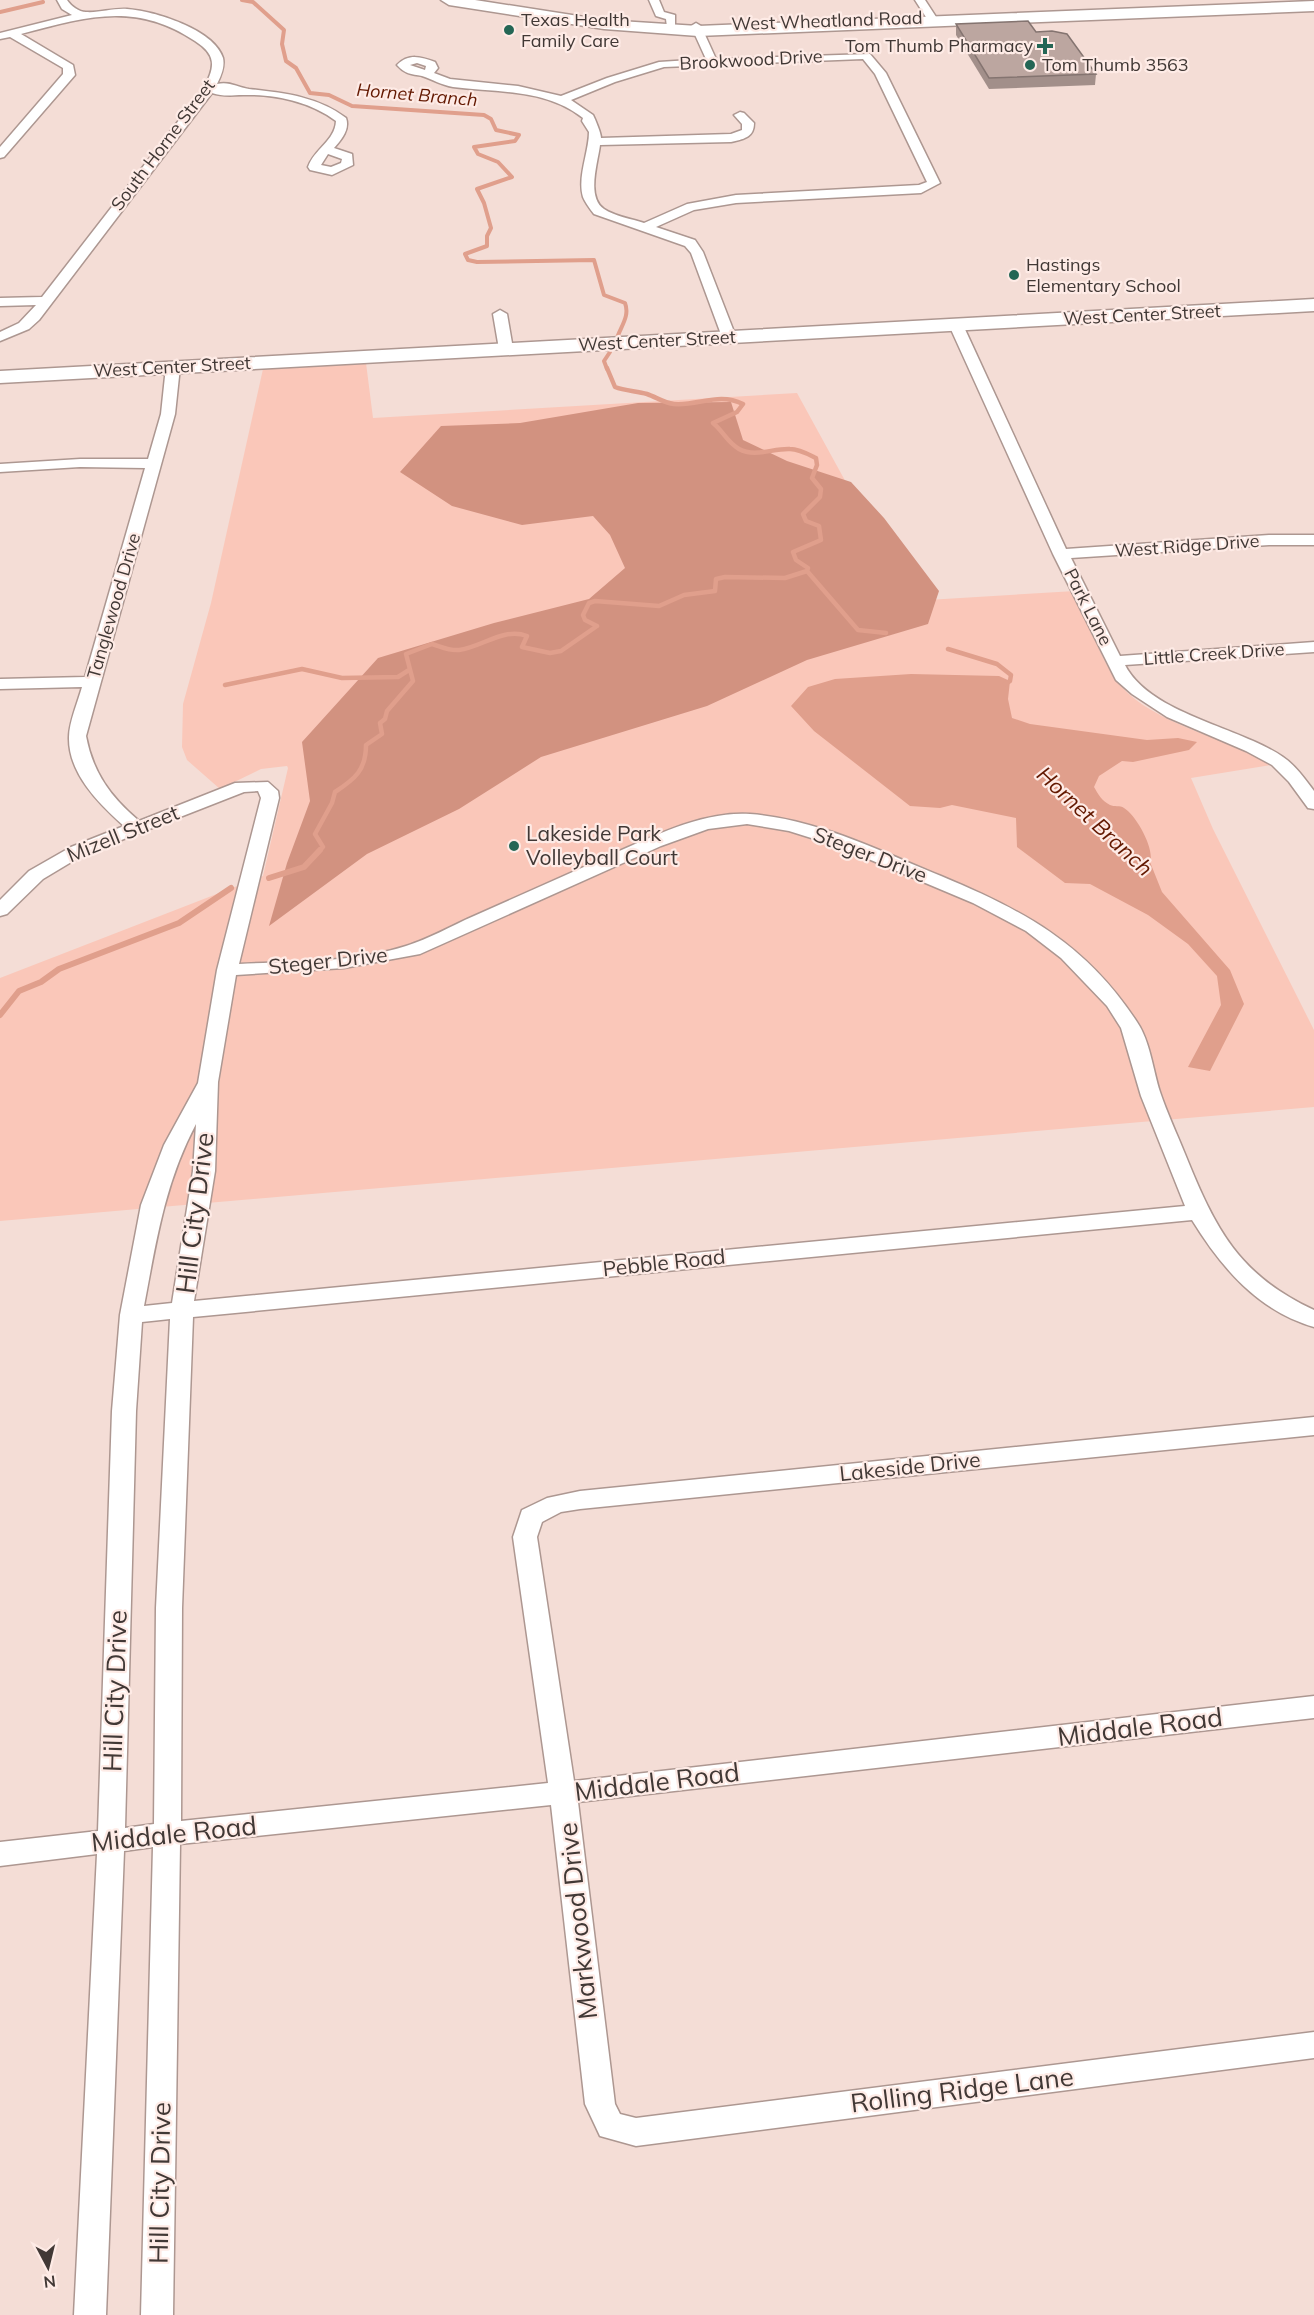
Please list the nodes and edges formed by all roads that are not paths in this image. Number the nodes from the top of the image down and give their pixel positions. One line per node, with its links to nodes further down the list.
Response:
1 (62, 0): 9 (street)
2 (449, 0): 12 (main road, West Wheatland Road)
3 (486, 0): 11 (main road, West Wheatland Road)
4 (654, 0): 11 (street)
5 (920, 0): 10 (street)
6 (1314, 0): 8 (main road, West Wheatland Road)
7 (1314, 6): 8 (main road, West Wheatland Road)
8 (1146, 10): 10 (main road, West Wheatland Road)
9 (82, 16): 13 (street, South Horne Street); 16 (street, South Horne Street)
10 (933, 19): 12 (main road, West Wheatland Road)
11 (671, 25): 12 (main road, West Wheatland Road)
12 (697, 28): 14 (street)
13 (6, 34): 20 (street)
14 (712, 61): 17 (street, Brookwood Drive); 24 (street, Brookwood Drive)
15 (428, 74): 17 (street)
16 (212, 89): 22 (street); 25 (street, South Horne Street)
17 (561, 100): 21 (street)
18 (740, 115): 21 (street)
19 (0, 129): 20 (street)
20 (23, 130): 23 (street)
21 (595, 142): 24 (street)
22 (328, 150): 22 (street)
23 (0, 154)
24 (645, 227): 31 (street)
25 (46, 300): 26 (street); 30 (street, South Horne Street)
26 (0, 302)
27 (1314, 305): 29 (main road, West Center Street)
28 (500, 314): 32 (street)
29 (956, 325): 31 (main road, West Center Street); 38 (street, Park Lane)
30 (0, 337)
31 (729, 337): 32 (main road, West Center Street)
32 (506, 349): 33 (main road, West Center Street)
33 (173, 367): 34 (main road, West Center Street); 35 (street, Tanglewood Drive)
34 (0, 377)
35 (154, 464): 36 (street); 41 (street, Tanglewood Drive)
36 (0, 468)
37 (1314, 540): 38 (street, West Ridge Drive)
38 (1061, 554): 40 (street, Park Lane)
39 (1314, 647): 40 (street, Little Creek Drive)
40 (1114, 661): 44 (street, Park Lane)
41 (92, 682): 42 (street); 45 (street, Tanglewood Drive)
42 (0, 684)
43 (262, 786): 45 (street, Mizell Street); 47 (street, Hill City Drive)
44 (1314, 804)
45 (135, 827): 46 (street, Mizell Street)
46 (0, 910)
47 (227, 970): 48 (street, Hill City Drive); 49 (street, Steger Drive)
48 (208, 1082): 50 (street, Hill City Drive); 51 (street, Hill City Drive)
49 (1198, 1212): 50 (street, Pebble Road); 52 (street, Steger Drive)
50 (182, 1310): 51 (street, Pebble Road); 57 (street, Hill City Drive)
51 (131, 1316): 58 (street, Hill City Drive)
52 (1314, 1318)
53 (1314, 1426): 54 (street, Lakeside Drive)
54 (525, 1537): 56 (street, Markwood Drive)
55 (1314, 1707): 56 (street, Middale Road)
56 (563, 1793): 57 (street, Middale Road); 61 (street, Markwood Drive)
57 (167, 1834): 58 (street, Middale Road); 63 (street, Hill City Drive)
58 (111, 1840): 59 (street, Middale Road); 62 (street, Hill City Drive)
59 (0, 1854)
60 (1314, 2045): 61 (street, Rolling Ridge Lane)
61 (610, 2126)
62 (90, 2315)
63 (157, 2315)

